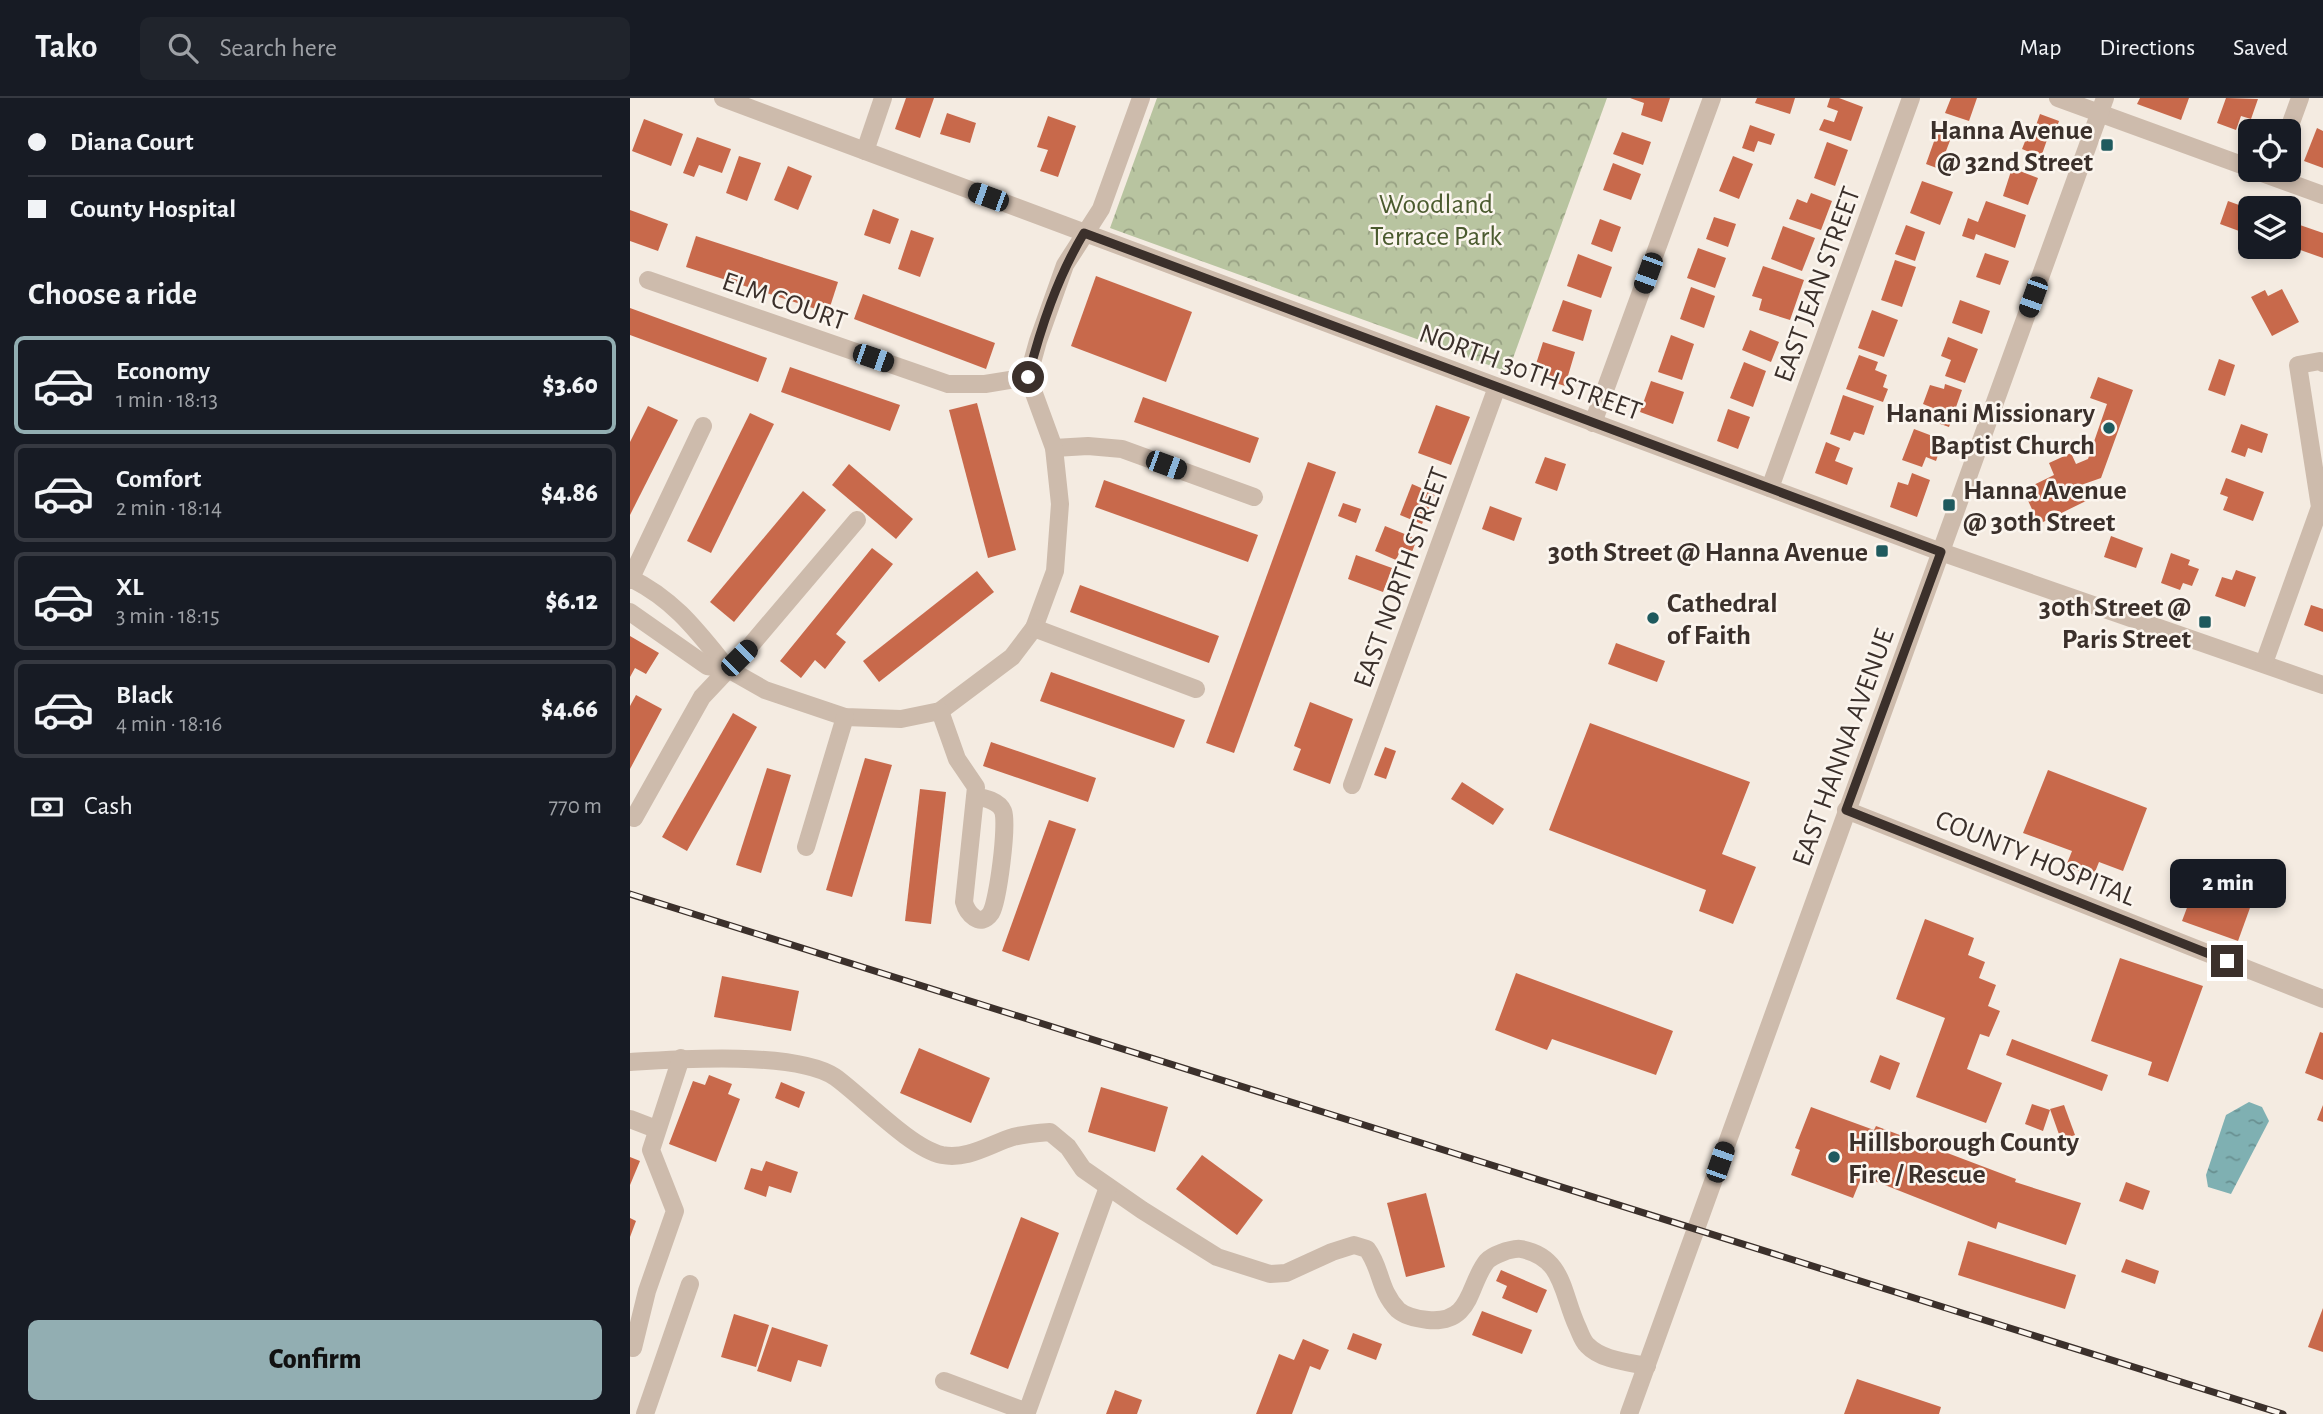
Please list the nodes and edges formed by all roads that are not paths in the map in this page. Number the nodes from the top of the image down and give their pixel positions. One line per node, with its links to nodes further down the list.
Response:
1 (723, 98): 10 (street, NORTH 30TH STREET)
2 (883, 98): 10 (street)
3 (1141, 98): 14 (street)
4 (1712, 98): 19 (street)
5 (1911, 98): 22 (street, EAST JEAN STREET)
6 (2058, 98): 8 (street)
7 (2300, 98): 9 (street)
8 (2103, 106): 11 (street); 25 (street, EAST HANNA AVENUE)
9 (2292, 119)
10 (865, 151): 14 (street, NORTH 30TH STREET)
11 (2238, 163)
12 (2293, 182): 13 (street)
13 (2323, 195)
14 (1084, 233): 17 (street); 18 (street, NORTH 30TH STREET)
15 (648, 280): 17 (street, ELM COURT)
16 (2323, 363): 29 (street)
17 (1028, 377): 21 (street)
18 (1497, 387): 19 (street, NORTH 30TH STREET); 35 (street, EAST NORTH STREET)
19 (1593, 423): 22 (street, NORTH 30TH STREET)
20 (703, 426): 26 (street)
21 (1054, 448): 23 (street); 28 (street)
22 (1770, 488): 25 (street, NORTH 30TH STREET)
23 (1254, 497)
24 (857, 520): 30 (street)
25 (1941, 552): 29 (street, NORTH 30TH STREET); 37 (street, EAST HANNA AVENUE)
26 (630, 578): 30 (street)
27 (630, 612): 30 (street)
28 (1034, 628): 32 (street); 33 (street)
29 (2264, 663): 31 (street, NORTH 30TH STREET)
30 (728, 669): 34 (street); 38 (street)
31 (2323, 685)
32 (1196, 689)
33 (940, 711): 34 (street); 36 (street)
34 (845, 717): 39 (street)
35 (1352, 785)
36 (975, 796): 36 (street)
37 (1846, 810): 40 (street, COUNTY HOSPITAL); 48 (street, EAST HANNA AVENUE)
38 (634, 818)
39 (806, 847)
40 (2323, 999)
41 (681, 1058): 42 (street); 44 (street); 45 (street)
42 (630, 1062)
43 (630, 1119): 44 (street)
44 (656, 1129): 47 (street)
45 (1108, 1187): 48 (street); 49 (street)
46 (690, 1284): 50 (street)
47 (633, 1348)
48 (1647, 1366): 51 (street, EAST HANNA AVENUE)
49 (944, 1381)
50 (645, 1414)
51 (1629, 1414)

